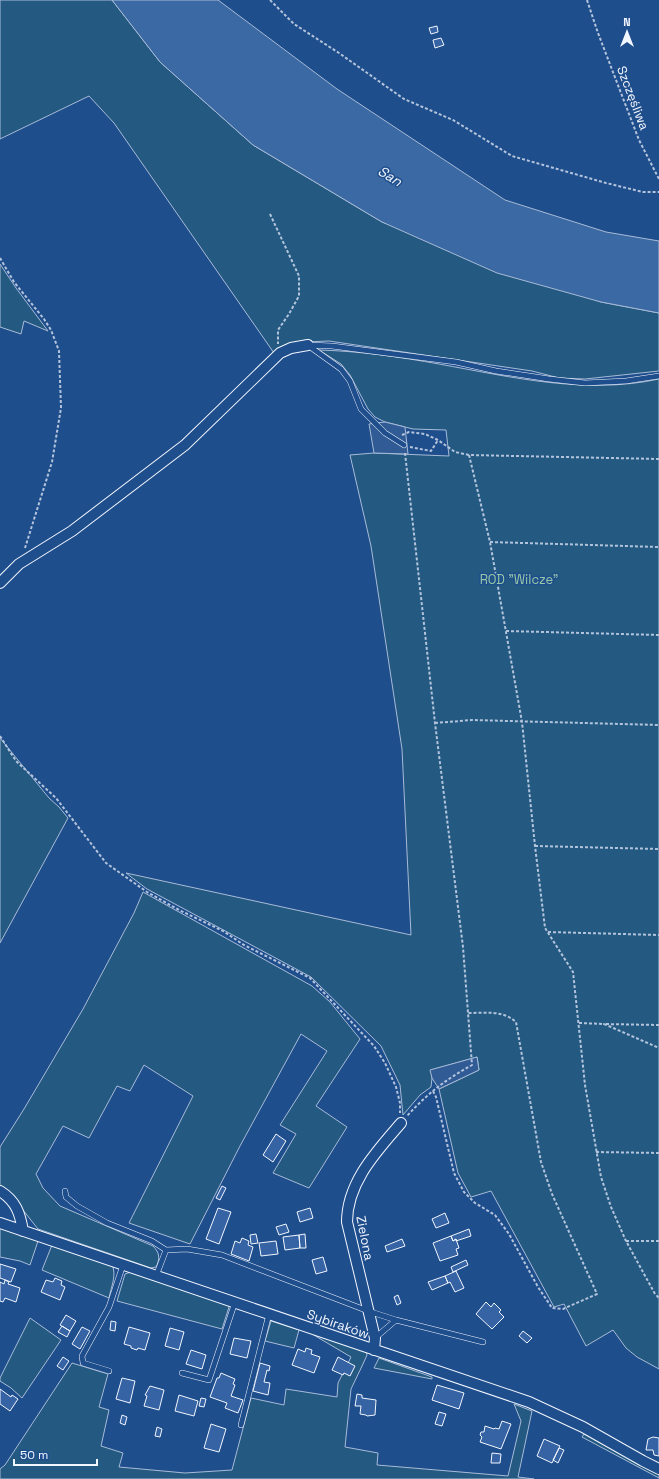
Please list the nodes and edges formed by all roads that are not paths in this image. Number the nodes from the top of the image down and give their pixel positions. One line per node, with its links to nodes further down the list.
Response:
1 (308, 345): 2 (lane); 3 (lane); 4 (street)
2 (659, 376)
3 (404, 445)
4 (0, 583)
5 (401, 1123): 14 (street, Zielona)
6 (0, 1191): 9 (street)
7 (65, 1191): 10 (lane)
8 (0, 1223): 9 (street, Sybiraków)
9 (23, 1231): 11 (street, Sybiraków)
10 (166, 1250): 12 (lane); 14 (lane)
11 (123, 1265): 12 (street, Sybiraków); 20 (lane)
12 (156, 1276): 13 (street, Sybiraków)
13 (235, 1302): 15 (street, Sybiraków); 21 (lane)
14 (368, 1311): 16 (lane); 17 (street, Zielona)
15 (269, 1314): 19 (street, Sybiraków); 22 (lane)
16 (396, 1320): 17 (lane); 18 (lane)
17 (375, 1338): 19 (street, Zielona)
18 (483, 1342)
19 (374, 1350): 23 (street, Sybiraków)
20 (109, 1371)
21 (182, 1373)
22 (240, 1424)
23 (659, 1469)

